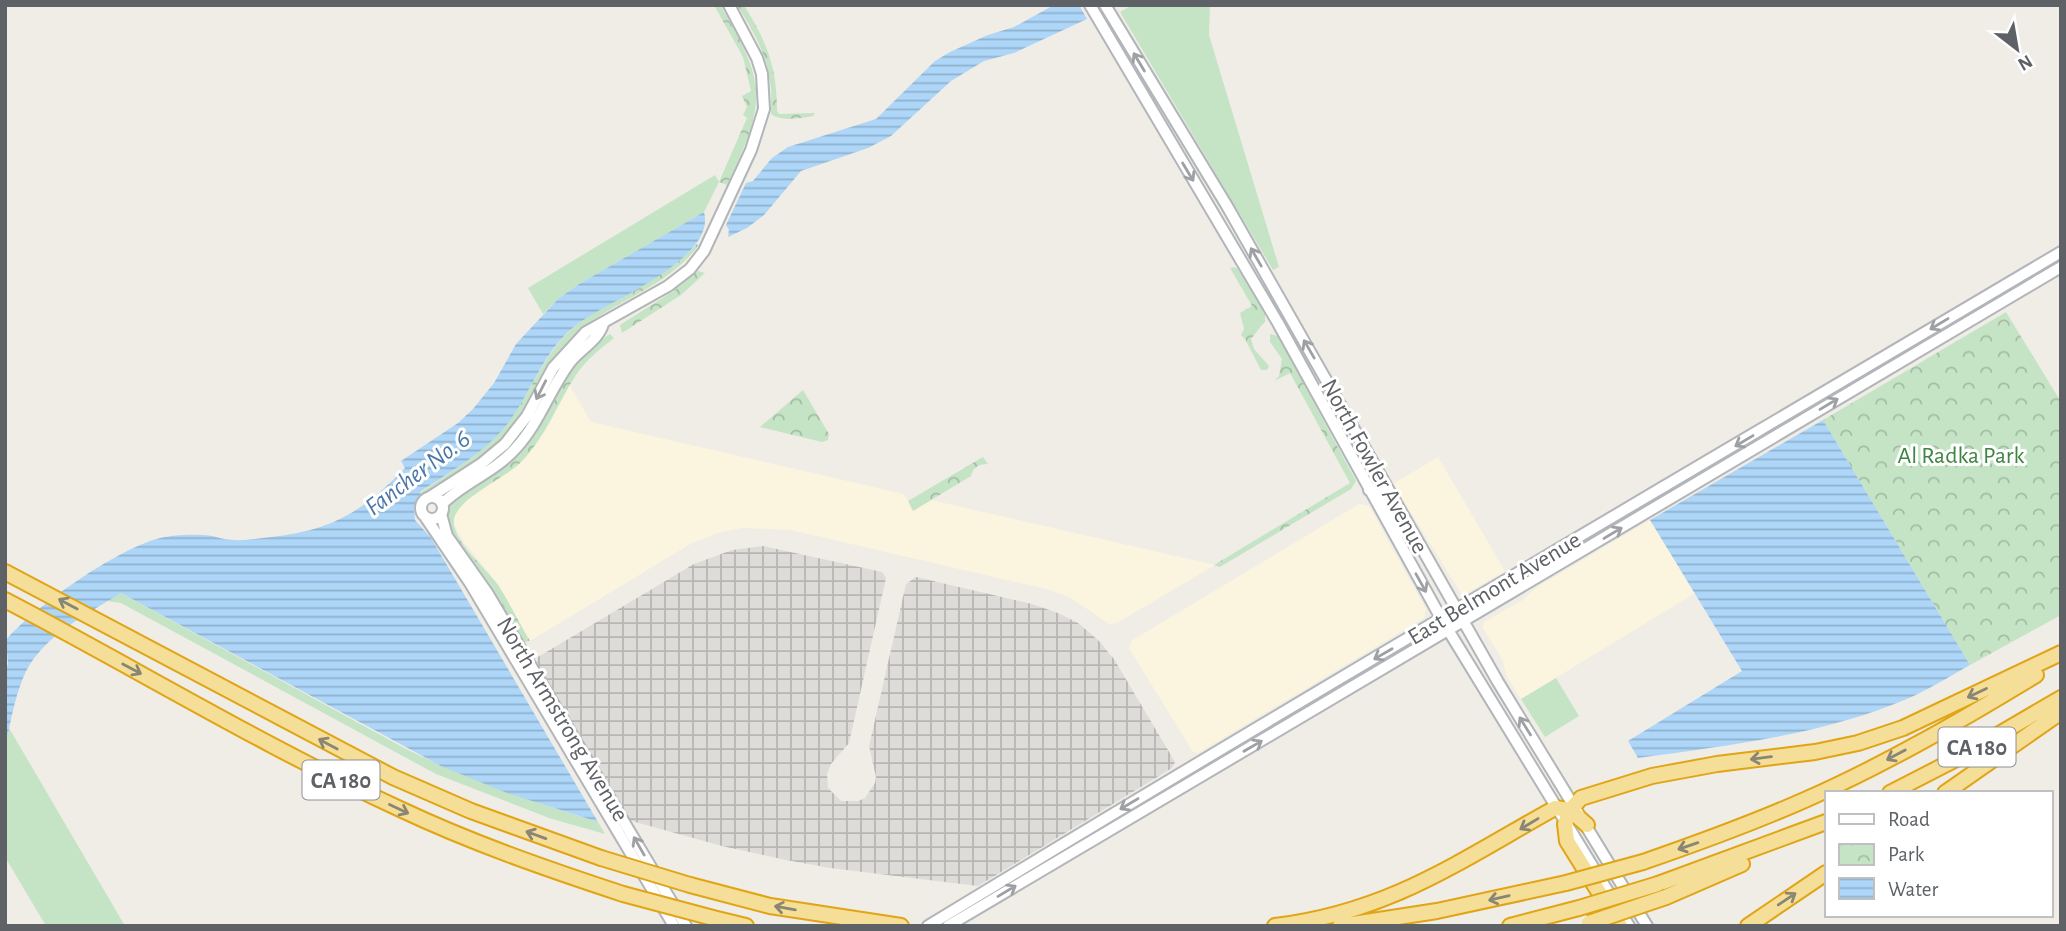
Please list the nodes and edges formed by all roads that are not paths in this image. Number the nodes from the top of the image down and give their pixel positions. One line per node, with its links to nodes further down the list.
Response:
1 (729, 5): 10 (street)
2 (1105, 5): 5 (street, North Fowler Avenue, one-way to 2)
3 (1092, 9): 4 (street, North Fowler Avenue)
4 (1141, 92): 5 (street); 11 (street, North Fowler Avenue, one-way to 11)
5 (1194, 151): 15 (street, North Fowler Avenue, one-way to 5)
6 (2061, 252): 7 (street, East Belmont Avenue)
7 (2035, 267): 9 (street); 19 (street, East Belmont Avenue, one-way to 19)
8 (2061, 267): 9 (street, East Belmont Avenue)
9 (1972, 320): 21 (street, East Belmont Avenue, one-way to 9)
10 (603, 324): 12 (street, one-way to 12); 13 (street)
11 (1369, 490): 15 (street); 20 (street, North Fowler Avenue, one-way to 20)
12 (430, 497): 13 (street); 14 (street)
13 (442, 509): 14 (street); 36 (street, North Armstrong Avenue, one-way to 13)
14 (426, 518): 35 (street, North Armstrong Avenue)
15 (1420, 546): 19 (street, North Fowler Avenue)
16 (5, 572): 38 (highway, CA 180, one-way to 16, bridge)
17 (5, 600): 18 (highway, CA 180)
18 (13, 608): 37 (highway, CA 180, one-way to 37, bridge)
19 (1458, 610): 20 (street, East Belmont Avenue); 21 (street, North Fowler Avenue)
20 (1442, 620): 22 (street, North Fowler Avenue); 39 (street, East Belmont Avenue, one-way to 39)
21 (1464, 622): 22 (street, East Belmont Avenue); 29 (street, North Fowler Avenue, one-way to 21)
22 (1449, 631): 29 (street, North Fowler Avenue); 40 (street, East Belmont Avenue, one-way to 22)
23 (2061, 653): 29 (highway, one-way to 29)
24 (2061, 659): 42 (highway, CA 180, one-way to 42, bridge)
25 (2061, 698): 27 (highway, CA 180)
26 (2061, 712): 28 (highway)
27 (1894, 791)
28 (1948, 791)
29 (1566, 812): 31 (highway); 41 (highway, one-way to 41); 44 (highway); 45 (street, North Fowler Avenue)
30 (1825, 822): 32 (highway)
31 (1587, 825): 46 (street)
32 (1810, 829): 34 (highway, bridge); 43 (highway, bridge)
33 (1825, 874): 47 (highway, one-way to 33)
34 (1585, 924)
35 (674, 926)
36 (686, 926)
37 (746, 926)
38 (901, 926)
39 (928, 926)
40 (948, 926)
41 (1275, 926)
42 (1340, 926)
43 (1510, 926)
44 (1620, 926)
45 (1629, 926)
46 (1647, 926)
47 (1748, 926)

